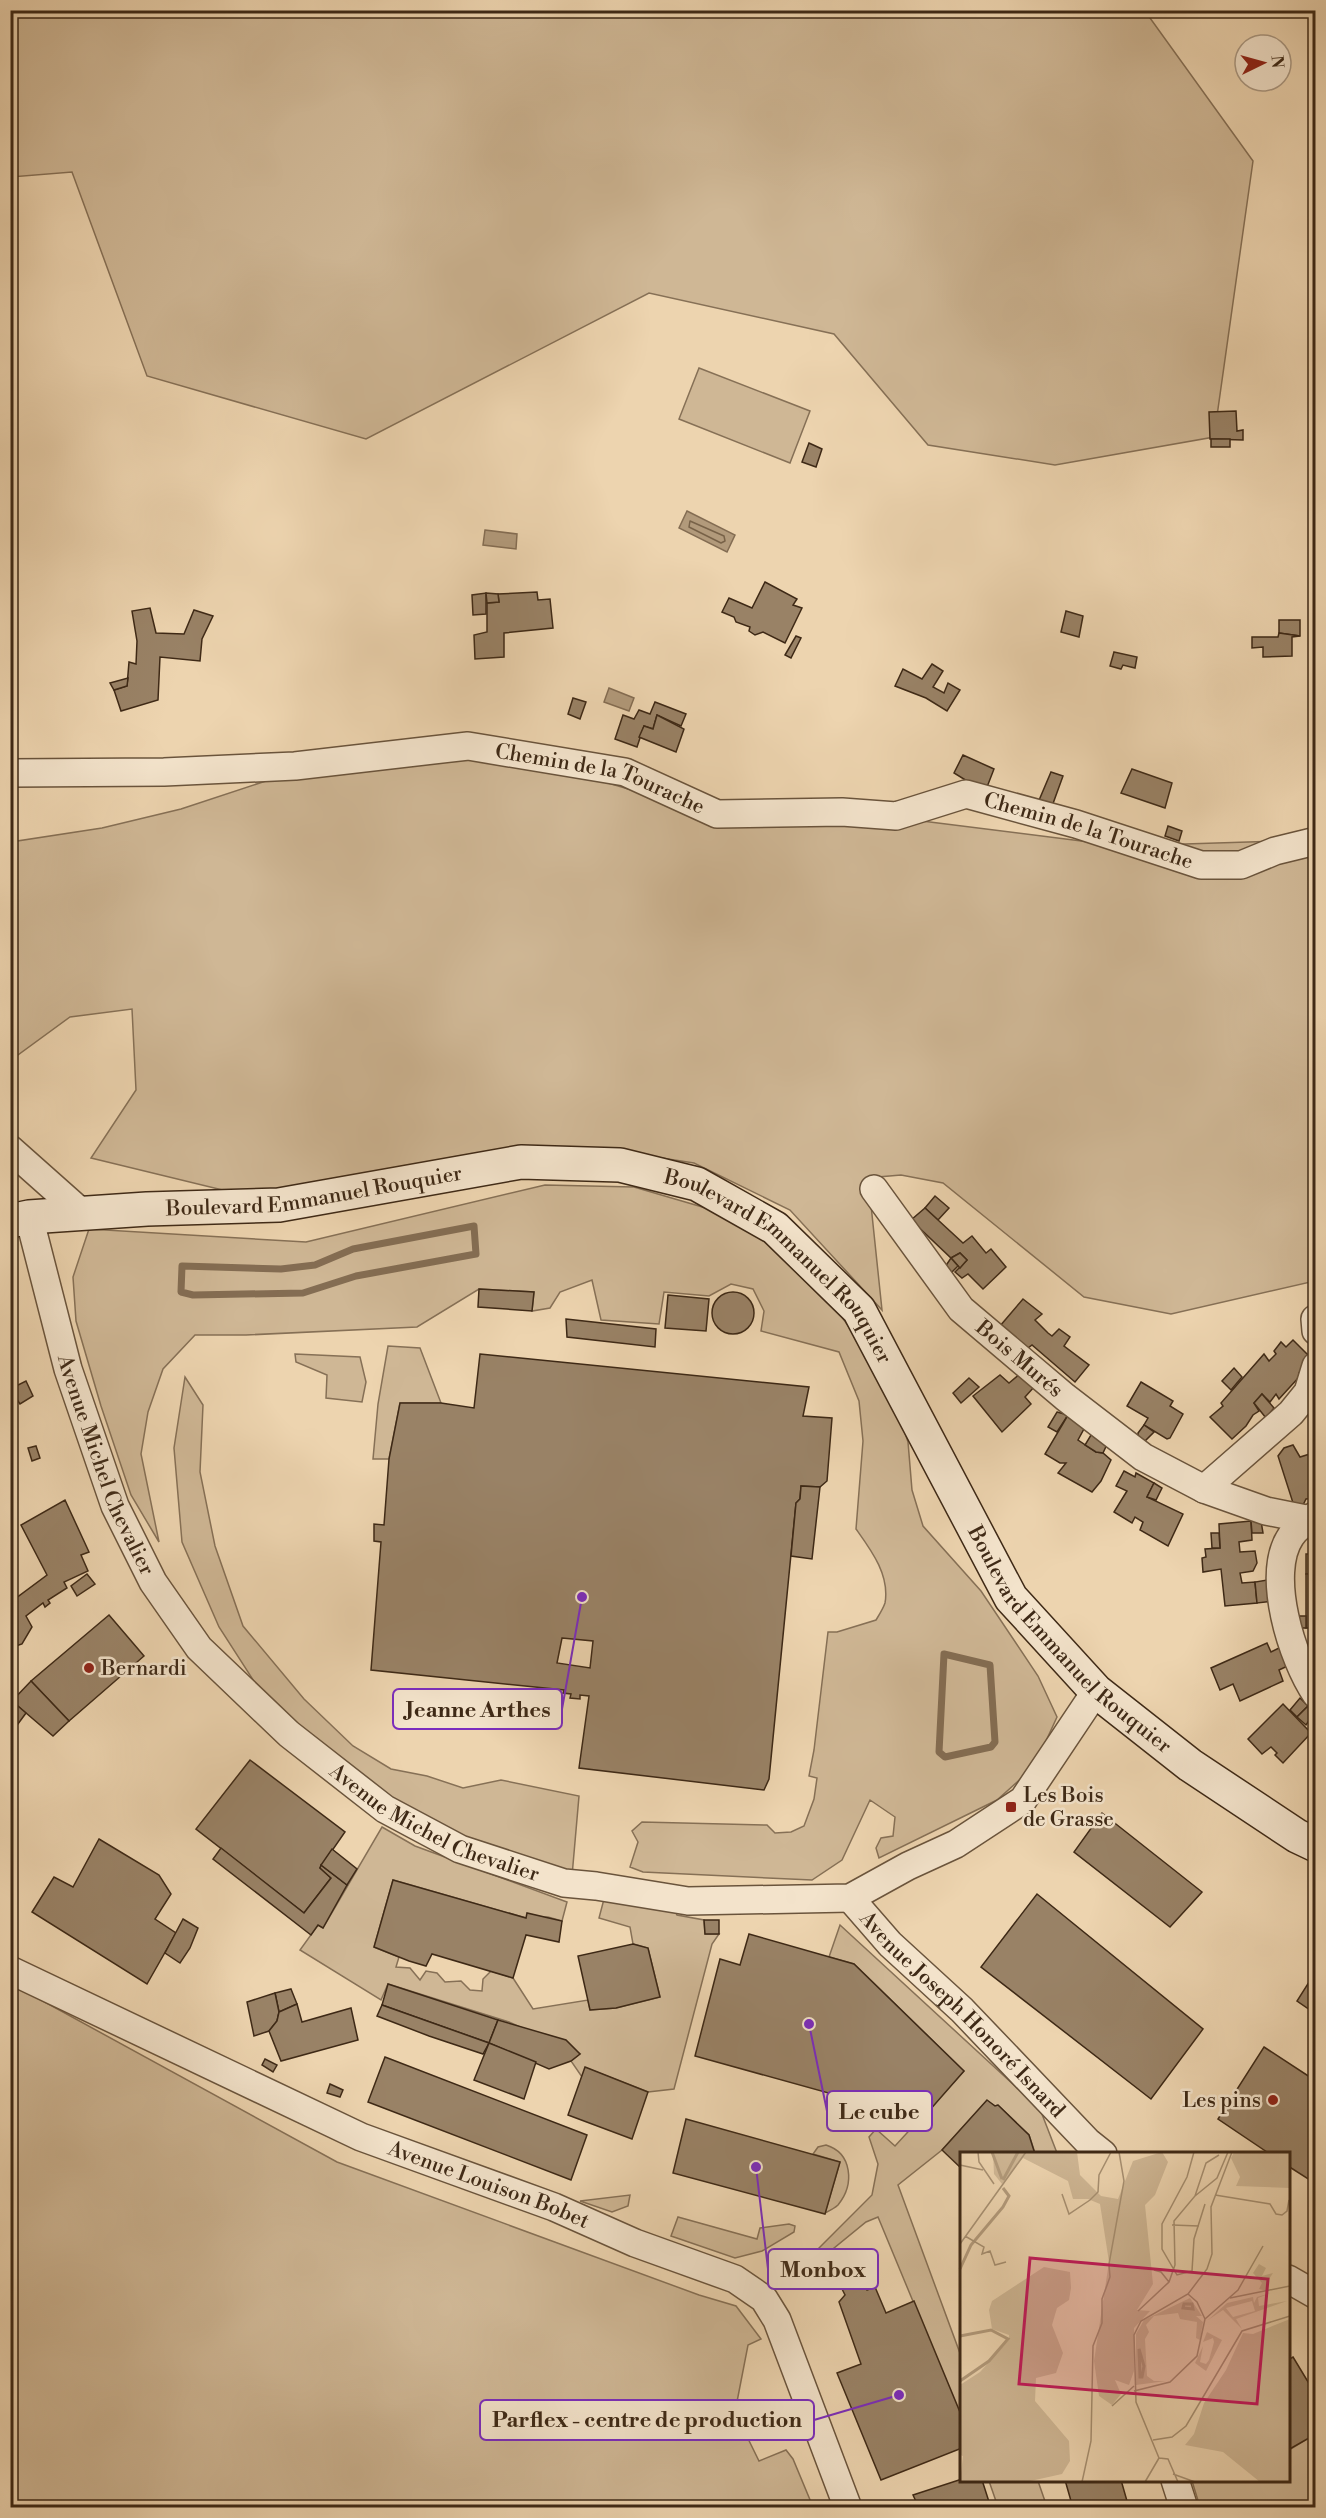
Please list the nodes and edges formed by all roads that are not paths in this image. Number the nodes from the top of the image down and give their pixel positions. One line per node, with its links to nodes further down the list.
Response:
1 (10, 773): 2 (street, Chemin de la Tourache)
2 (1316, 841)
3 (10, 1149): 5 (street)
4 (874, 1189): 10 (street, Bois Murés)
5 (81, 1213): 6 (street, Boulevard Emmanuel Rouquier); 12 (street, Boulevard Emmanuel Rouquier)
6 (20, 1219): 15 (street, Avenue Michel Chevalier)
7 (1315, 1318): 8 (street)
8 (1316, 1331)
9 (1316, 1366): 10 (street)
10 (1204, 1489): 11 (street, Bois Murés)
11 (1314, 1518): 13 (street, Bois Murés)
12 (1096, 1691): 14 (street, Boulevard Emmanuel Rouquier); 15 (street, Avenue Michel Chevalier)
13 (1316, 1694)
14 (1316, 1845)
15 (849, 1898): 17 (street, Avenue Joseph Honoré Isnard)
16 (10, 1970): 21 (street, Avenue Louison Bobet)
17 (1094, 2150)
18 (1290, 2280): 19 (street)
19 (1316, 2295)
20 (1175, 2482): 22 (street)
21 (848, 2508)
22 (1184, 2508)

